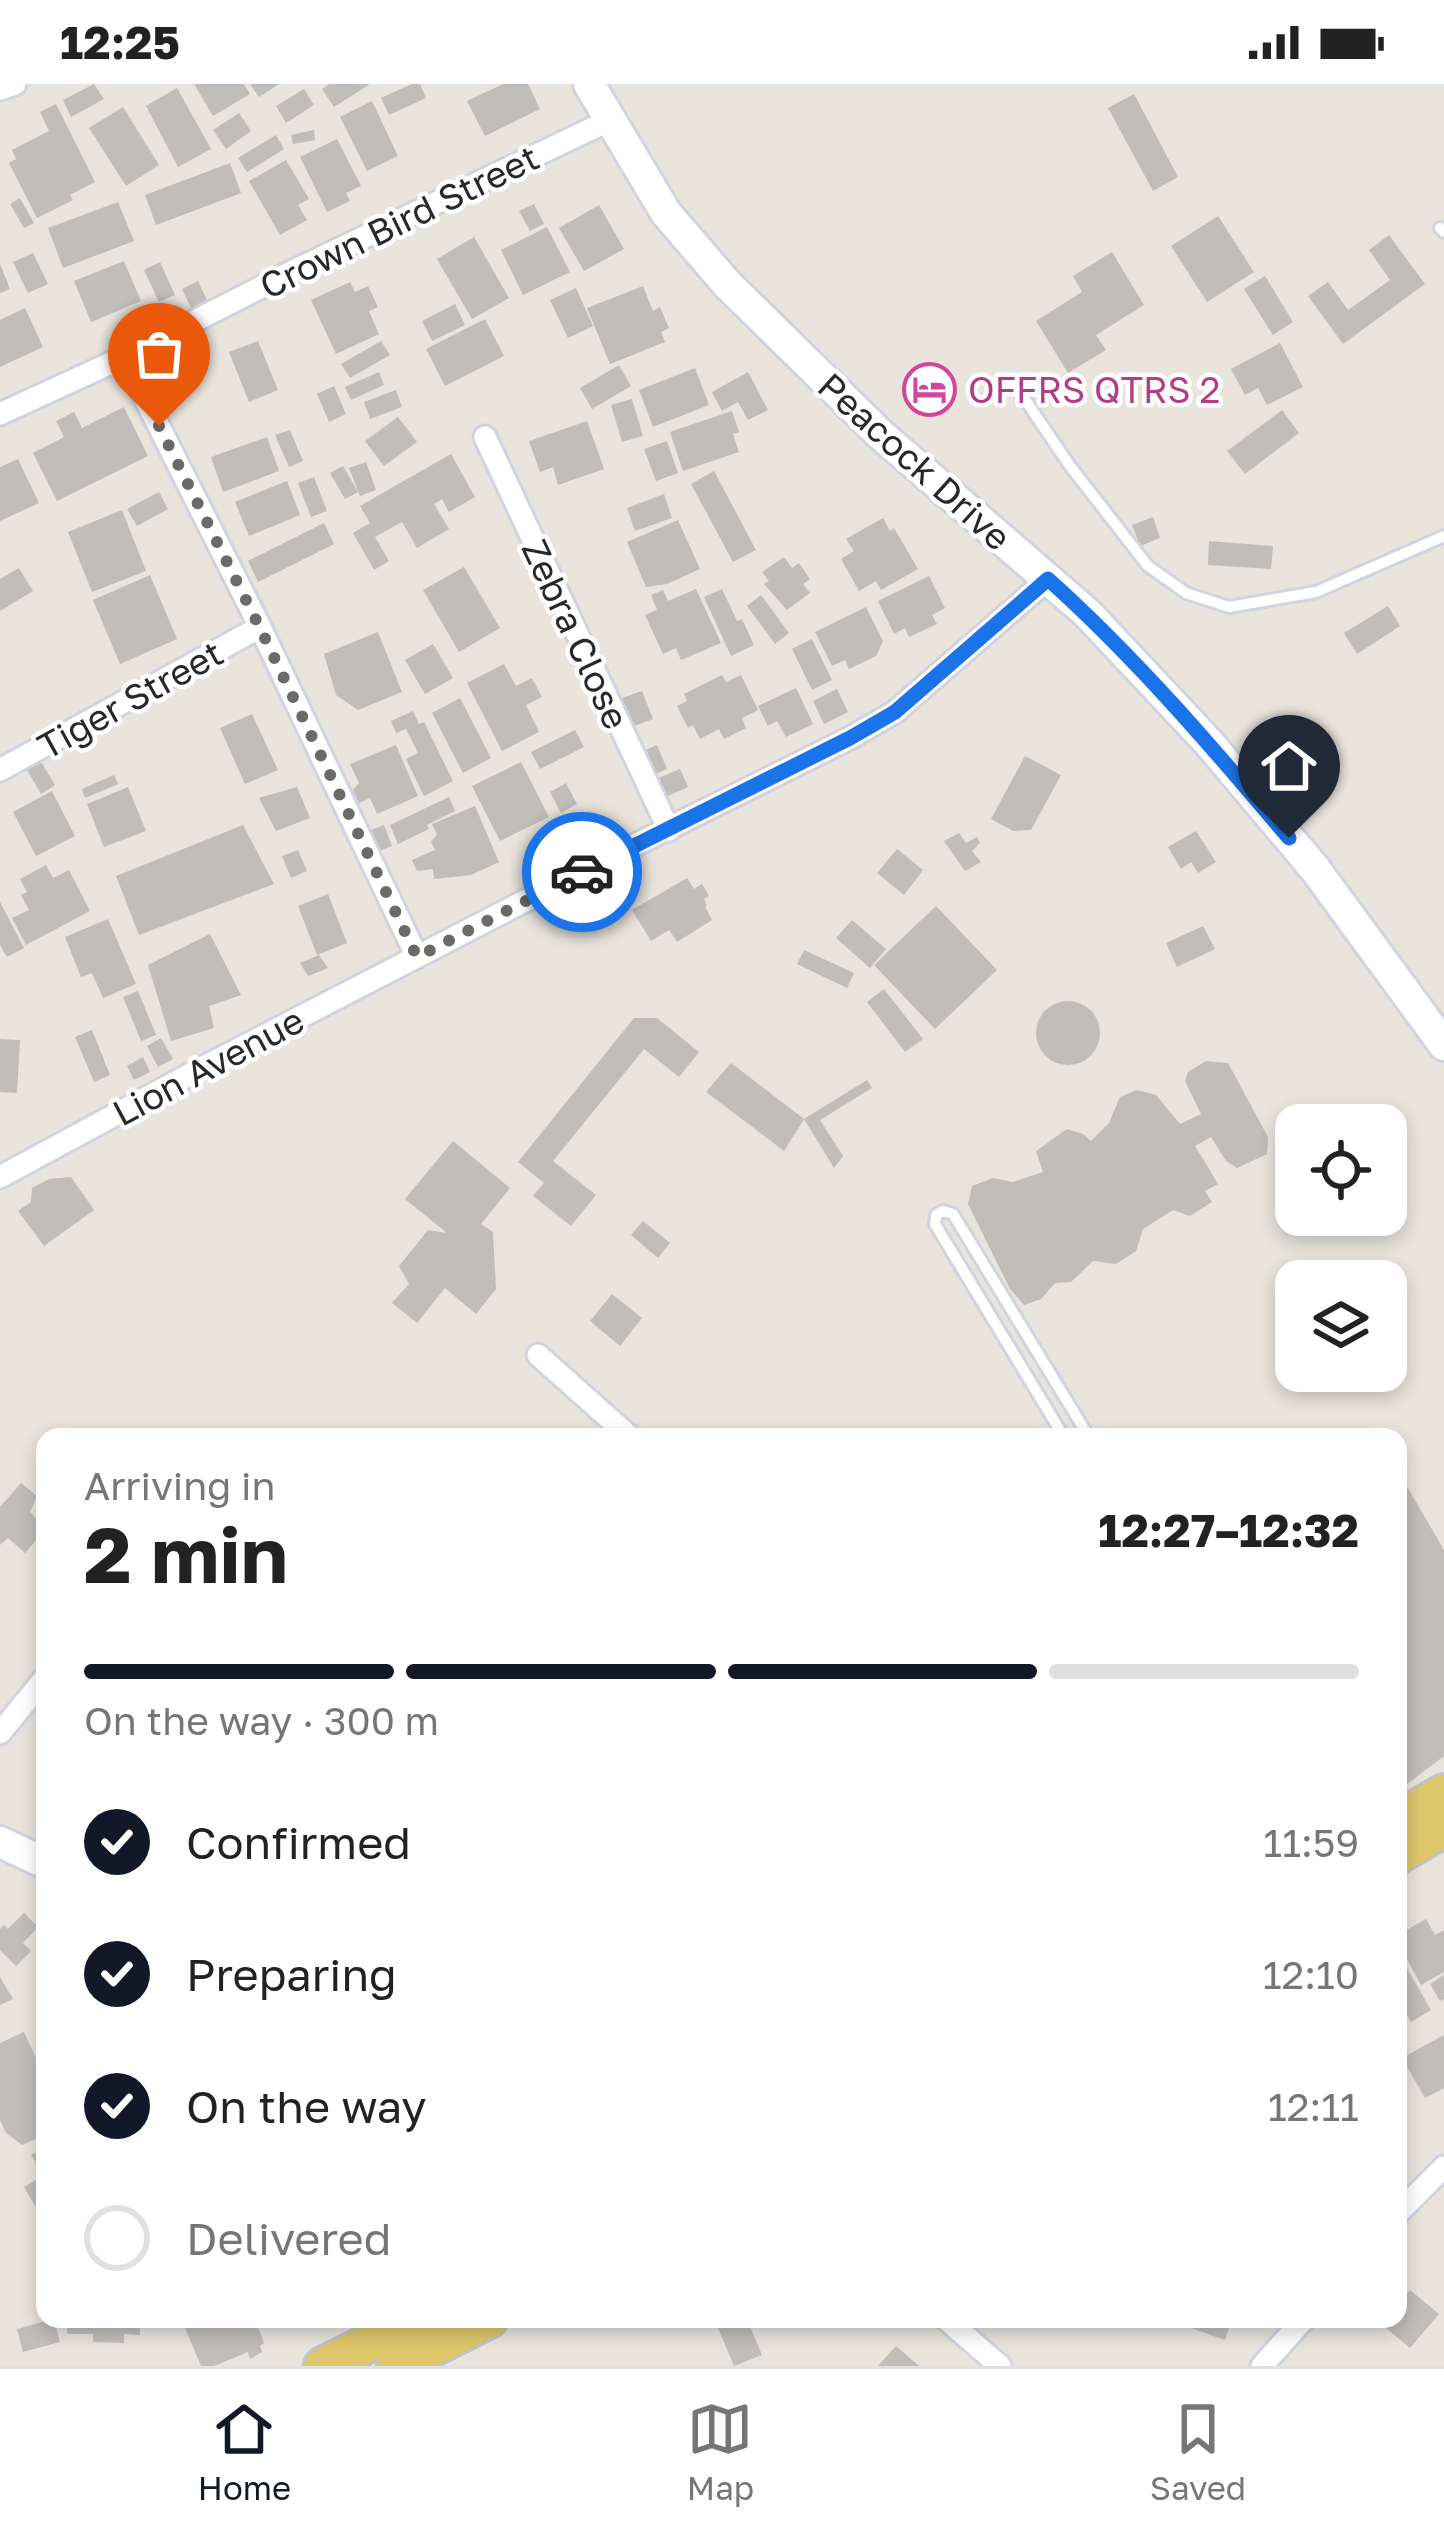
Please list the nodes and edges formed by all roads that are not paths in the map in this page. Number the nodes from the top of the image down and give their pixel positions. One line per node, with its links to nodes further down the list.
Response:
1 (15, 84): 3 (street)
2 (589, 84): 4 (street, Peacock Drive)
3 (0, 89)
4 (610, 121): 5 (street, Crown Bird Street); 10 (street, Peacock Drive)
5 (124, 357): 7 (street, Crown Bird Street); 11 (street)
6 (1024, 398): 9 (lane)
7 (0, 414)
8 (485, 437): 13 (street, Zebra Close)
9 (1444, 536)
10 (1048, 579): 13 (street, Lion Avenue); 15 (street, Peacock Drive)
11 (260, 628): 12 (street, Tiger Street); 14 (street)
12 (0, 770)
13 (669, 830): 14 (street, Lion Avenue)
14 (417, 957): 16 (street, Lion Avenue)
15 (1444, 1045)
16 (0, 1177)
17 (538, 1355): 19 (street)
18 (1078, 1420): 20 (lane); 21 (lane); 22 (lane)
19 (620, 1428)
20 (1058, 1428)
21 (1069, 1428)
22 (1083, 1428)
23 (36, 1689): 24 (street)
24 (0, 1733)
25 (1444, 1792): 26 (main road)
26 (1407, 1815)
27 (1444, 1828): 29 (main road)
28 (0, 1842): 30 (street)
29 (1407, 1850)
30 (36, 1859)
31 (1444, 2168): 32 (street)
32 (1407, 2204)
33 (400, 2328): 37 (main road)
34 (471, 2328): 38 (main road)
35 (956, 2328): 39 (street)
36 (1296, 2328): 40 (street)
37 (335, 2363)
38 (396, 2366)
39 (1000, 2366)
40 (1262, 2366)

